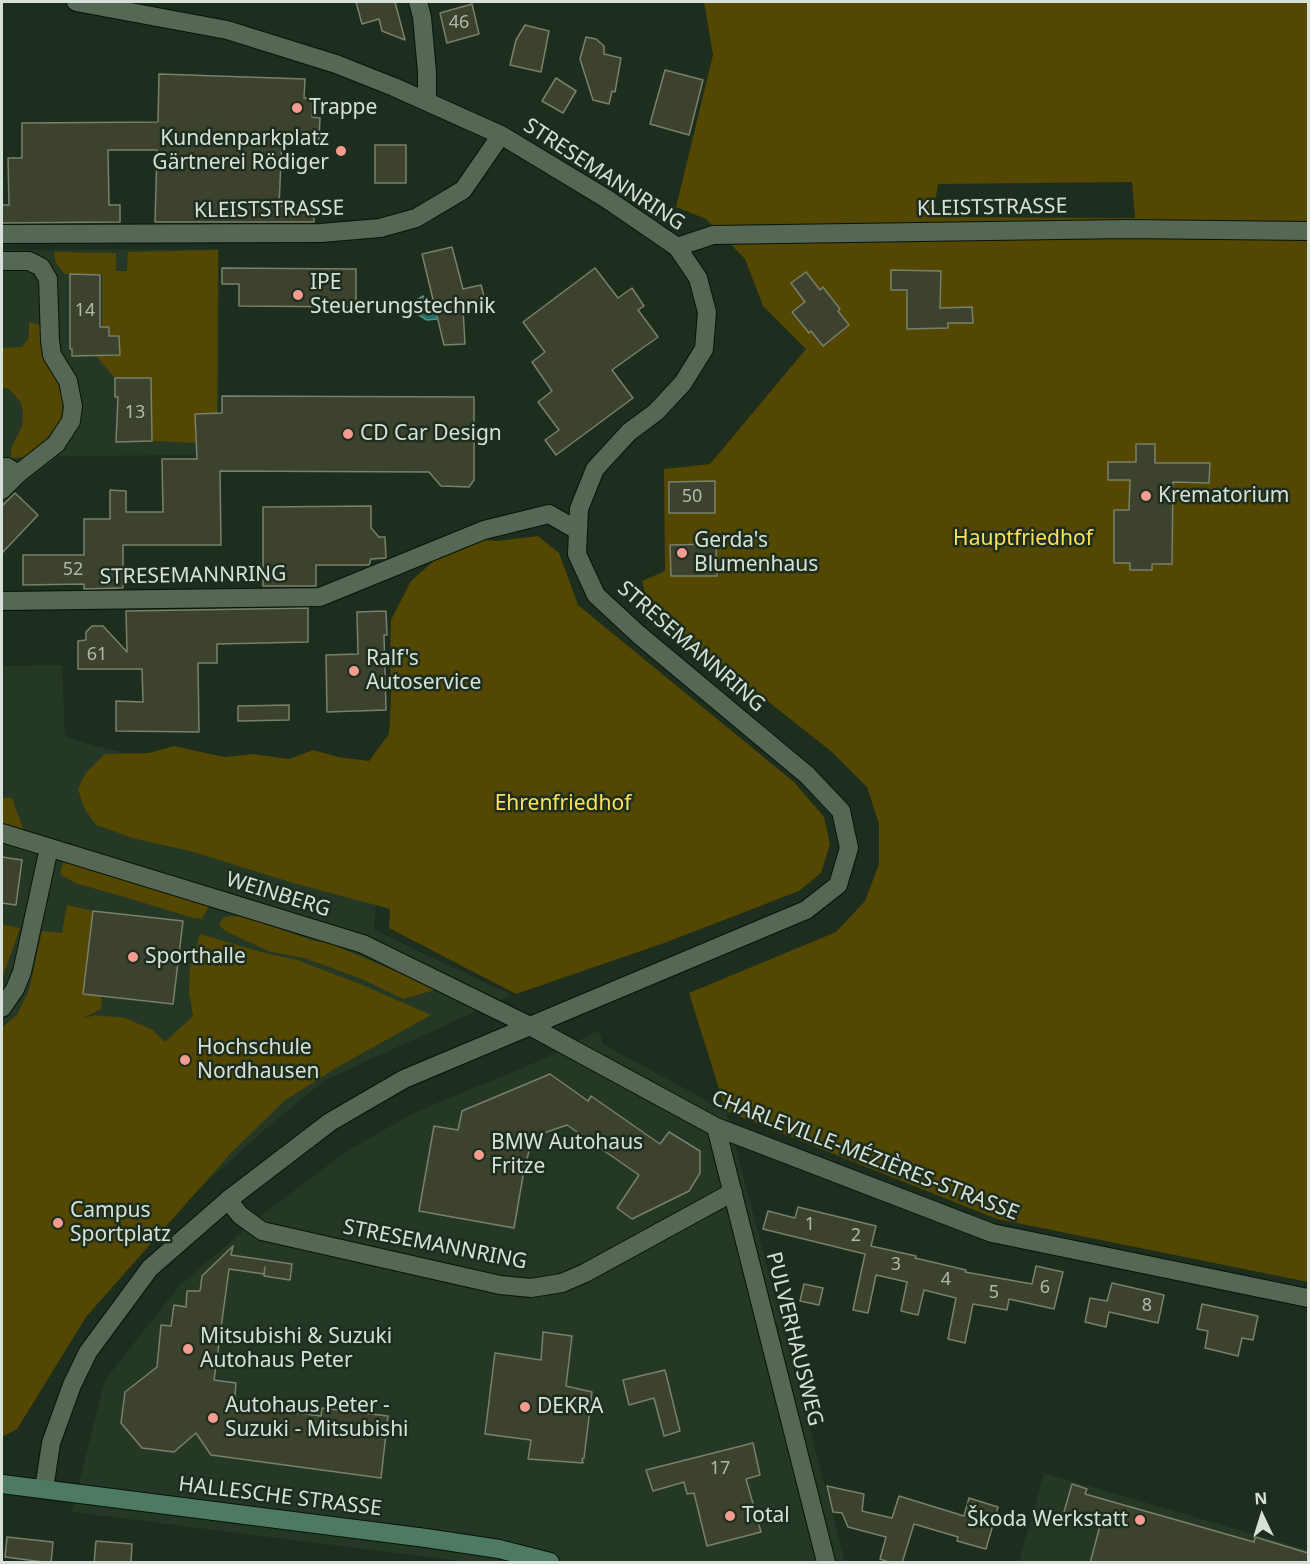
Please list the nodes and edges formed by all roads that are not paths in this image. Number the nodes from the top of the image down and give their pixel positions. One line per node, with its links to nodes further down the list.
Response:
1 (76, 2): 3 (street, STRESEMANNRING)
2 (418, 2): 4 (street)
3 (157, 8): 4 (street, STRESEMANNRING)
4 (427, 100): 5 (street, STRESEMANNRING)
5 (501, 135): 7 (street, KLEISTSTRASSE); 8 (street, STRESEMANNRING)
6 (1308, 231): 8 (street, KLEISTSTRASSE)
7 (2, 234)
8 (677, 247): 12 (street, STRESEMANNRING)
9 (2, 261): 10 (street)
10 (10, 470): 11 (street)
11 (2, 490)
12 (577, 530): 13 (street, STRESEMANNRING); 17 (street, STRESEMANNRING)
13 (2, 601)
14 (2, 833): 15 (street, WEINBERG)
15 (49, 848): 16 (street); 17 (street, WEINBERG)
16 (2, 1008)
17 (530, 1026): 18 (street, CHARLEVILLE-MÉZIÈRES-STRASSE); 20 (street, STRESEMANNRING)
18 (716, 1127): 19 (street, PULVERHAUSWEG); 21 (street, CHARLEVILLE-MÉZIÈRES-STRASSE)
19 (733, 1192): 20 (street, STRESEMANNRING); 25 (street, PULVERHAUSWEG)
20 (228, 1200): 23 (street, STRESEMANNRING)
21 (1308, 1298)
22 (2, 1484): 23 (main road, HALLESCHE STRASSE)
23 (44, 1490): 24 (main road, HALLESCHE STRASSE)
24 (550, 1563)
25 (826, 1563)

